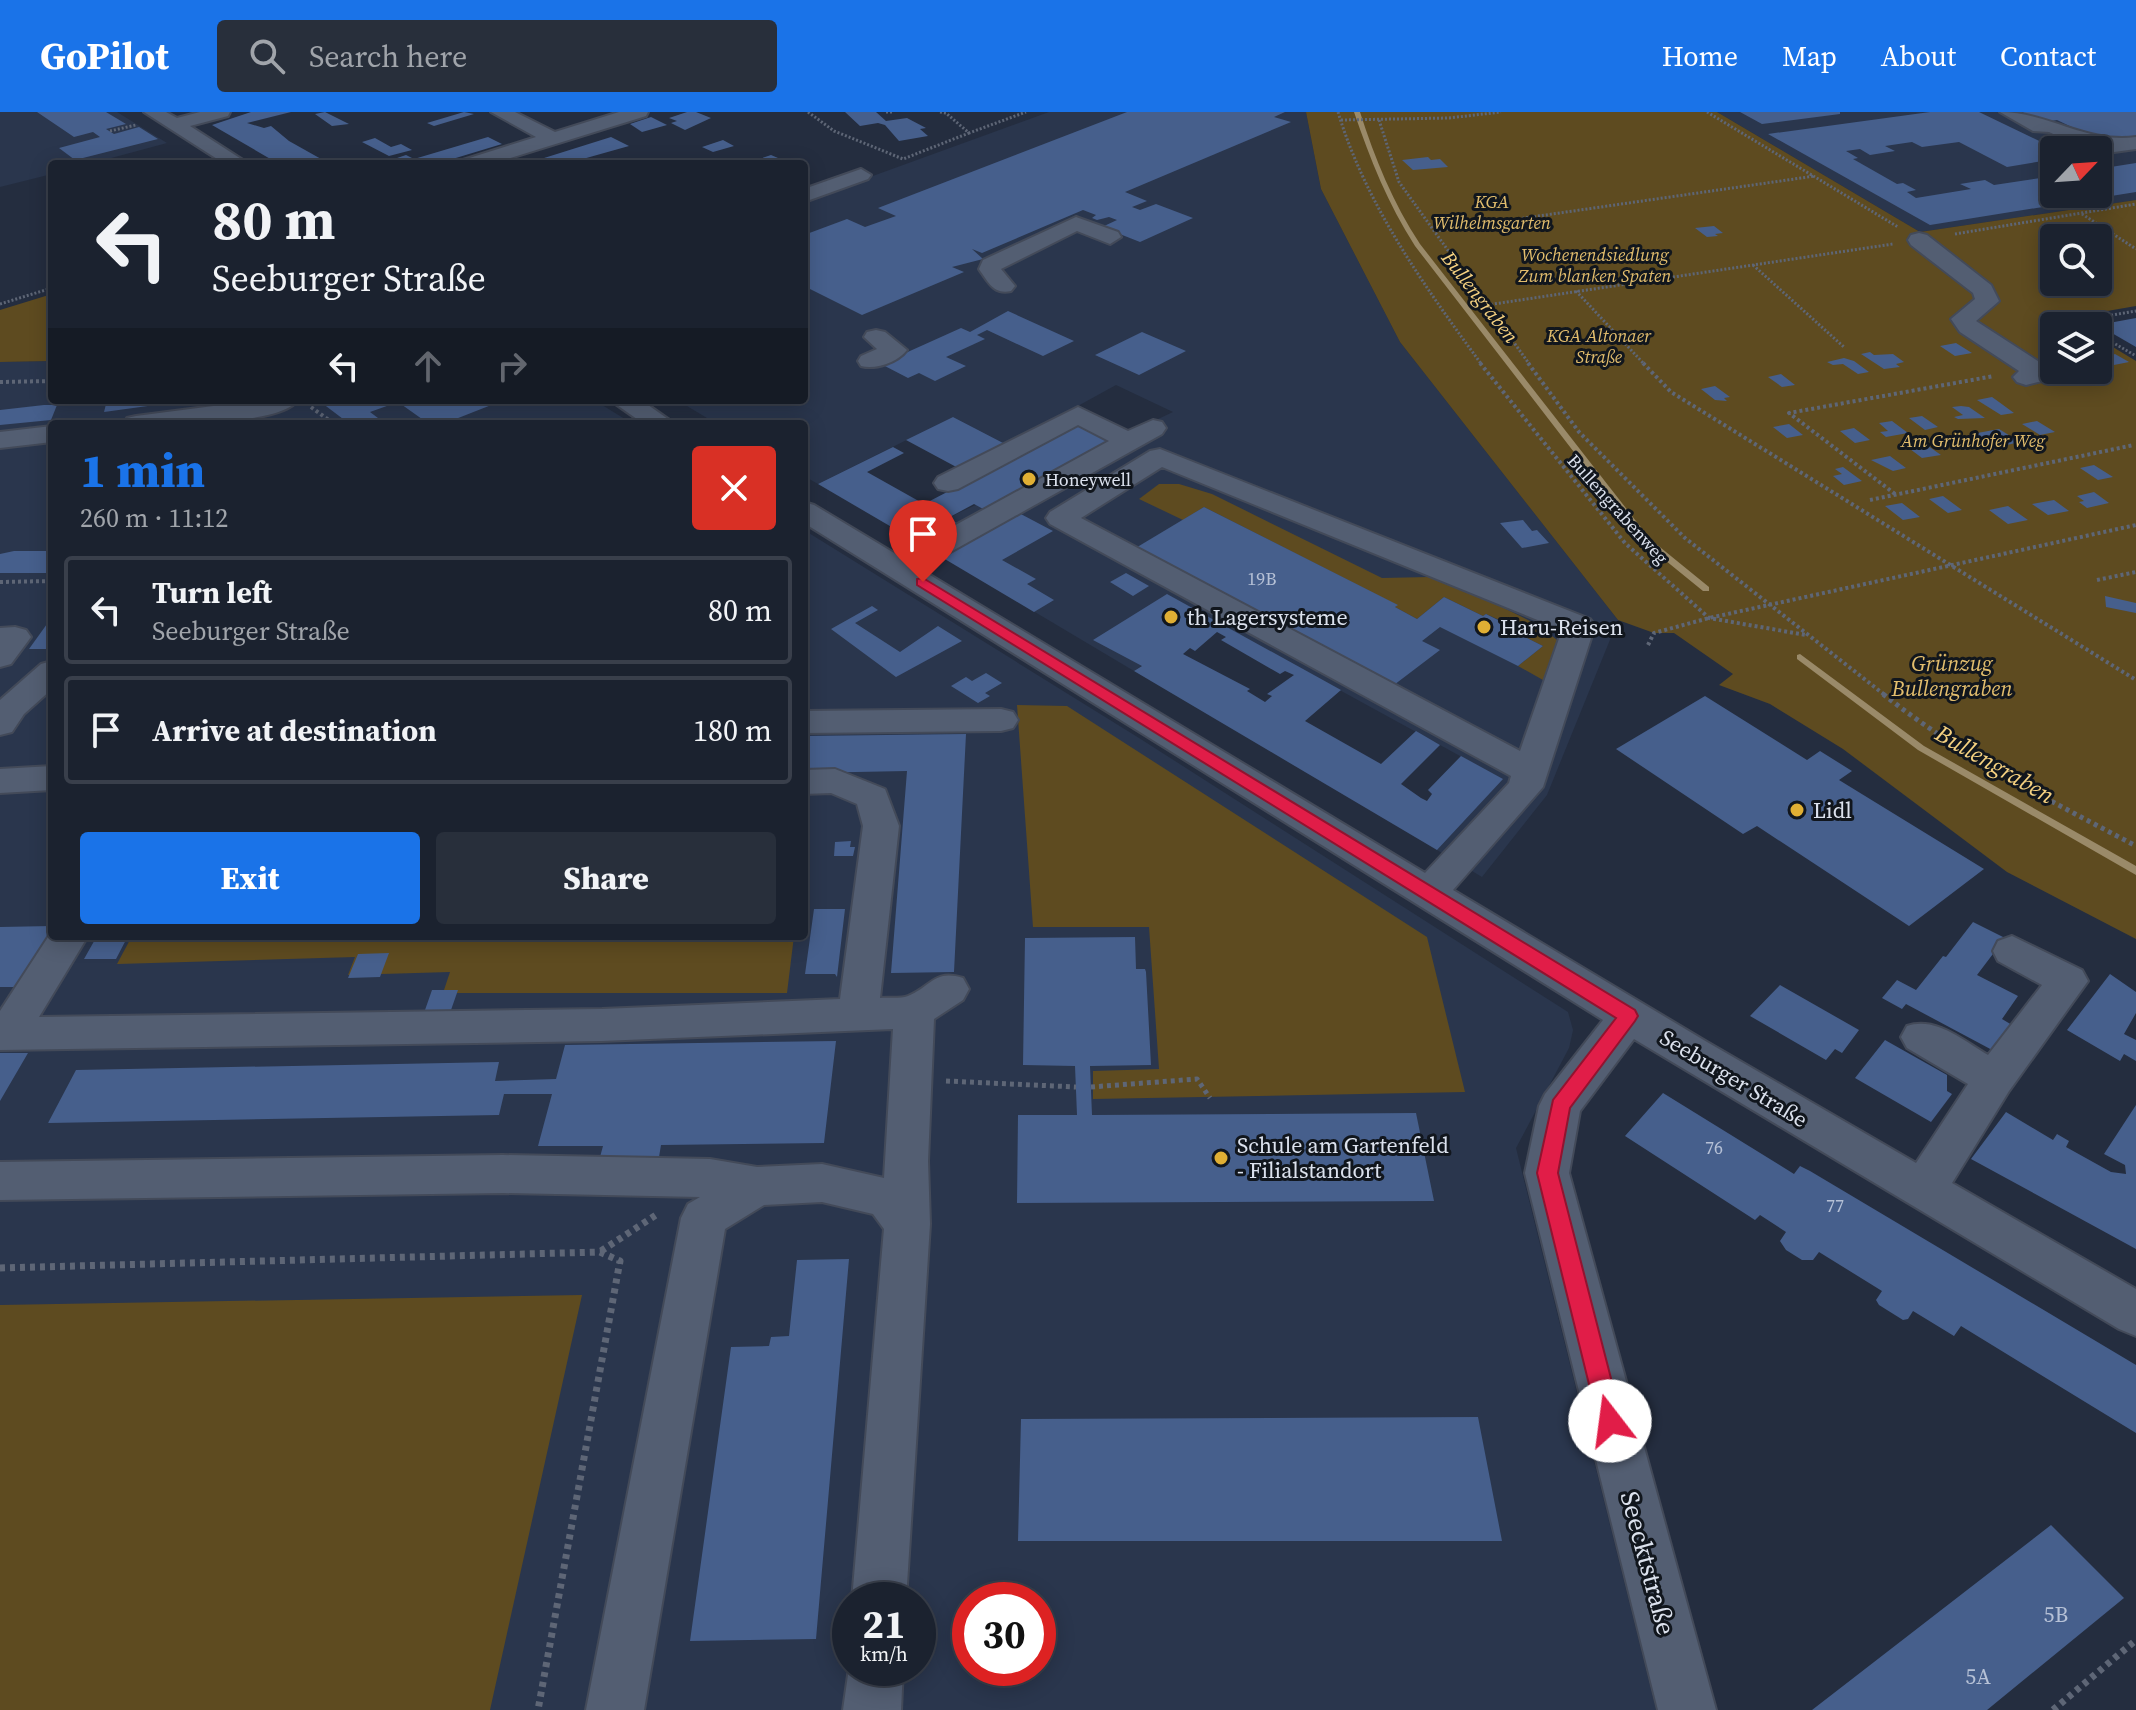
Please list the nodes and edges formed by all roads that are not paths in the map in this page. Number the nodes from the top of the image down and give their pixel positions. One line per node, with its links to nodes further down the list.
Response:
1 (221, 112): 6 (street)
2 (500, 112): 7 (street)
3 (639, 112): 7 (street)
4 (2009, 112): 8 (street)
5 (147, 118): 6 (street)
6 (174, 125): 9 (street)
7 (553, 138): 10 (street)
8 (2136, 143)
9 (232, 160)
10 (483, 160)
11 (861, 175): 12 (street)
12 (808, 195)
13 (1110, 237): 15 (street)
14 (1919, 240): 16 (street)
15 (1003, 286)
16 (2026, 377)
17 (630, 404): 20 (street)
18 (283, 414): 19 (street)
19 (169, 420)
20 (656, 420)
21 (48, 434): 22 (street)
22 (0, 440)
23 (948, 483): 25 (street)
24 (808, 513): 25 (street, Seeburger Straße)
25 (899, 568): 36 (street, Seeburger Straße)
26 (0, 638): 27 (street)
27 (0, 657)
28 (48, 675): 31 (street)
29 (1001, 720): 30 (street)
30 (808, 722)
31 (0, 724)
32 (1530, 771): 32 (street); 36 (street)
33 (48, 778): 34 (street)
34 (0, 781)
35 (808, 782): 41 (street)
36 (1429, 892): 42 (street, Seeburger Straße)
37 (66, 940): 43 (street)
38 (2012, 951): 45 (street)
39 (949, 989): 40 (street)
40 (914, 1012): 41 (street); 49 (street)
41 (858, 1015): 43 (street)
42 (1629, 1016): 48 (street, Seeburger Straße); 55 (street, Seecktstraße)
43 (4, 1034)
44 (1922, 1037): 45 (street)
45 (1994, 1079): 48 (street)
46 (0, 1181): 47 (street)
47 (757, 1186): 49 (street); 53 (street)
48 (1923, 1190): 50 (street, Seeburger Straße)
49 (907, 1224): 51 (street)
50 (2136, 1314)
51 (880, 1582)
52 (874, 1686): 54 (street)
53 (615, 1710)
54 (872, 1710)
55 (1687, 1710)

